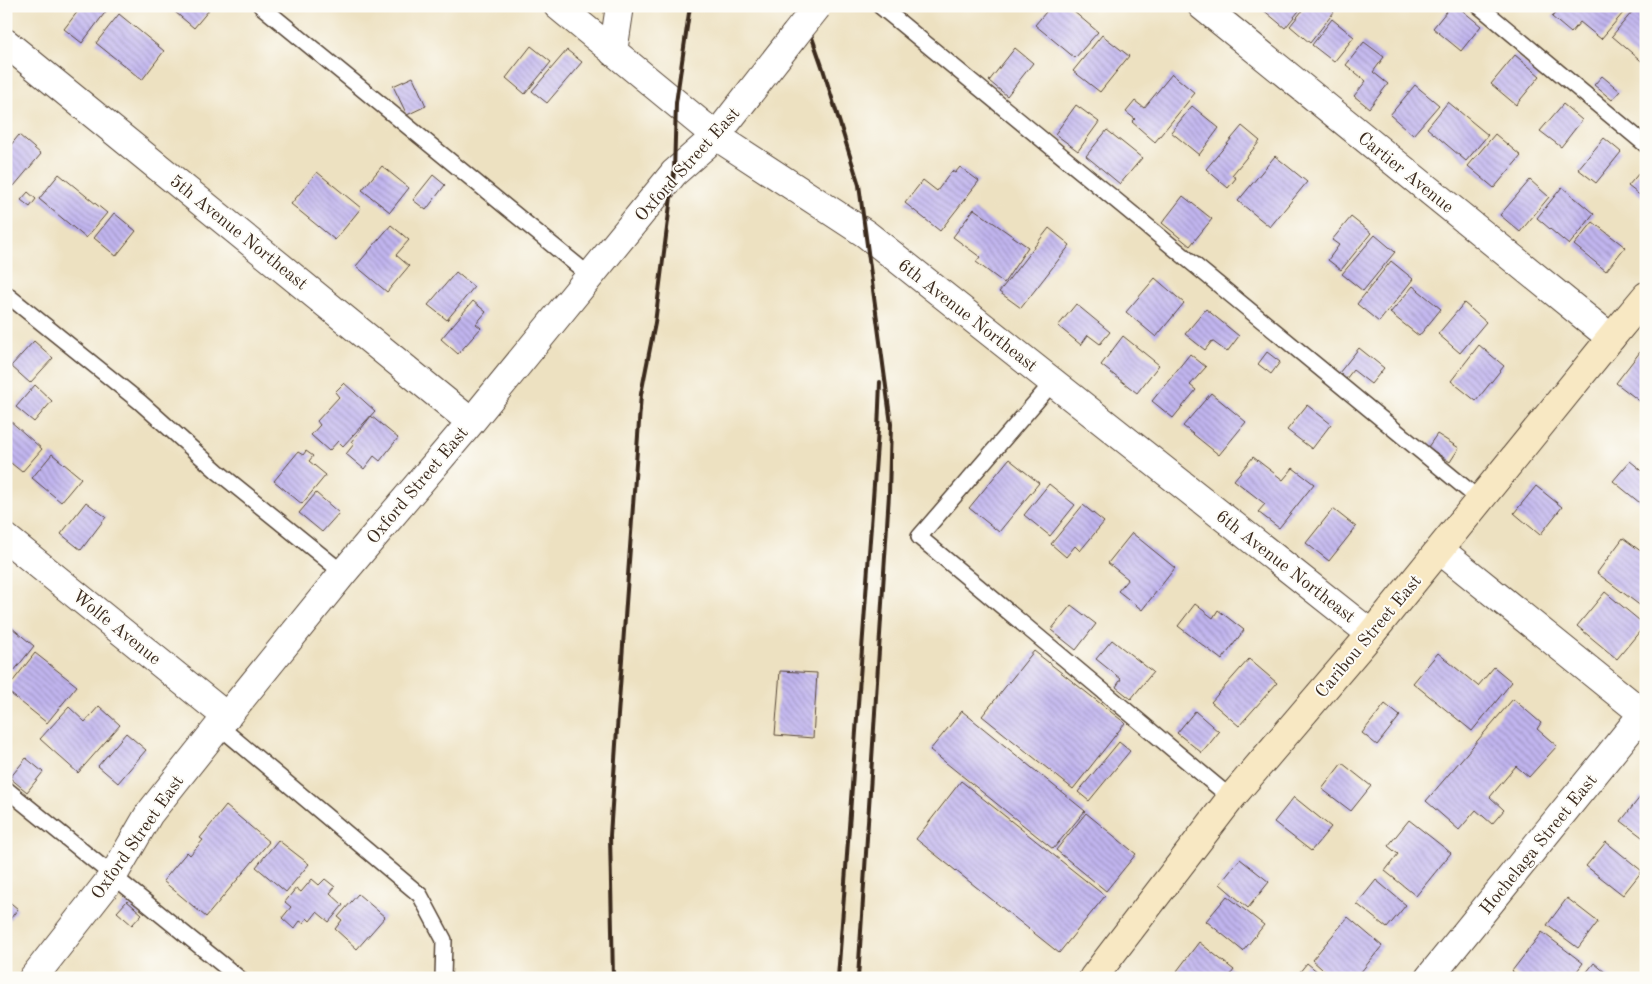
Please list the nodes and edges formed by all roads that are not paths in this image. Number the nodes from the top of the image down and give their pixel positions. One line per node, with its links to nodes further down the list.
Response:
1 (261, 6): 12 (lane)
2 (558, 6): 9 (street, 6th Avenue Northeast)
3 (620, 6): 9 (street)
4 (818, 6): 10 (street, Oxford Street East, bridge)
5 (880, 6): 18 (lane)
6 (1202, 6): 15 (street, Cartier Avenue)
7 (1479, 6): 11 (lane)
8 (6, 43): 17 (street, 5th Avenue Northeast)
9 (613, 52): 10 (street, 6th Avenue Northeast)
10 (716, 136): 12 (street, Oxford Street East); 16 (street, 6th Avenue Northeast)
11 (1646, 145)
12 (589, 275): 17 (street, Oxford Street East)
13 (6, 294): 21 (lane)
14 (1646, 296): 15 (street, Caribou Street East)
15 (1611, 338): 18 (street, Caribou Street East)
16 (1053, 382): 22 (street, 6th Avenue Northeast); 26 (lane)
17 (471, 422): 21 (street, Oxford Street East)
18 (1480, 500): 20 (street, Caribou Street East)
19 (6, 538): 24 (street, Wolfe Avenue)
20 (1440, 550): 22 (street, Caribou Street East); 23 (street)
21 (343, 574): 24 (street, Oxford Street East)
22 (1371, 634): 26 (street, Caribou Street East)
23 (1645, 714): 32 (street, Hochelaga Street East)
24 (223, 721): 27 (street, Oxford Street East); 30 (lane)
25 (6, 789): 27 (lane)
26 (1231, 798): 31 (street, Caribou Street East)
27 (112, 876): 28 (street, Oxford Street East); 29 (lane)
28 (33, 978)
29 (239, 978)
30 (443, 978)
31 (1093, 978)
32 (1429, 978)

